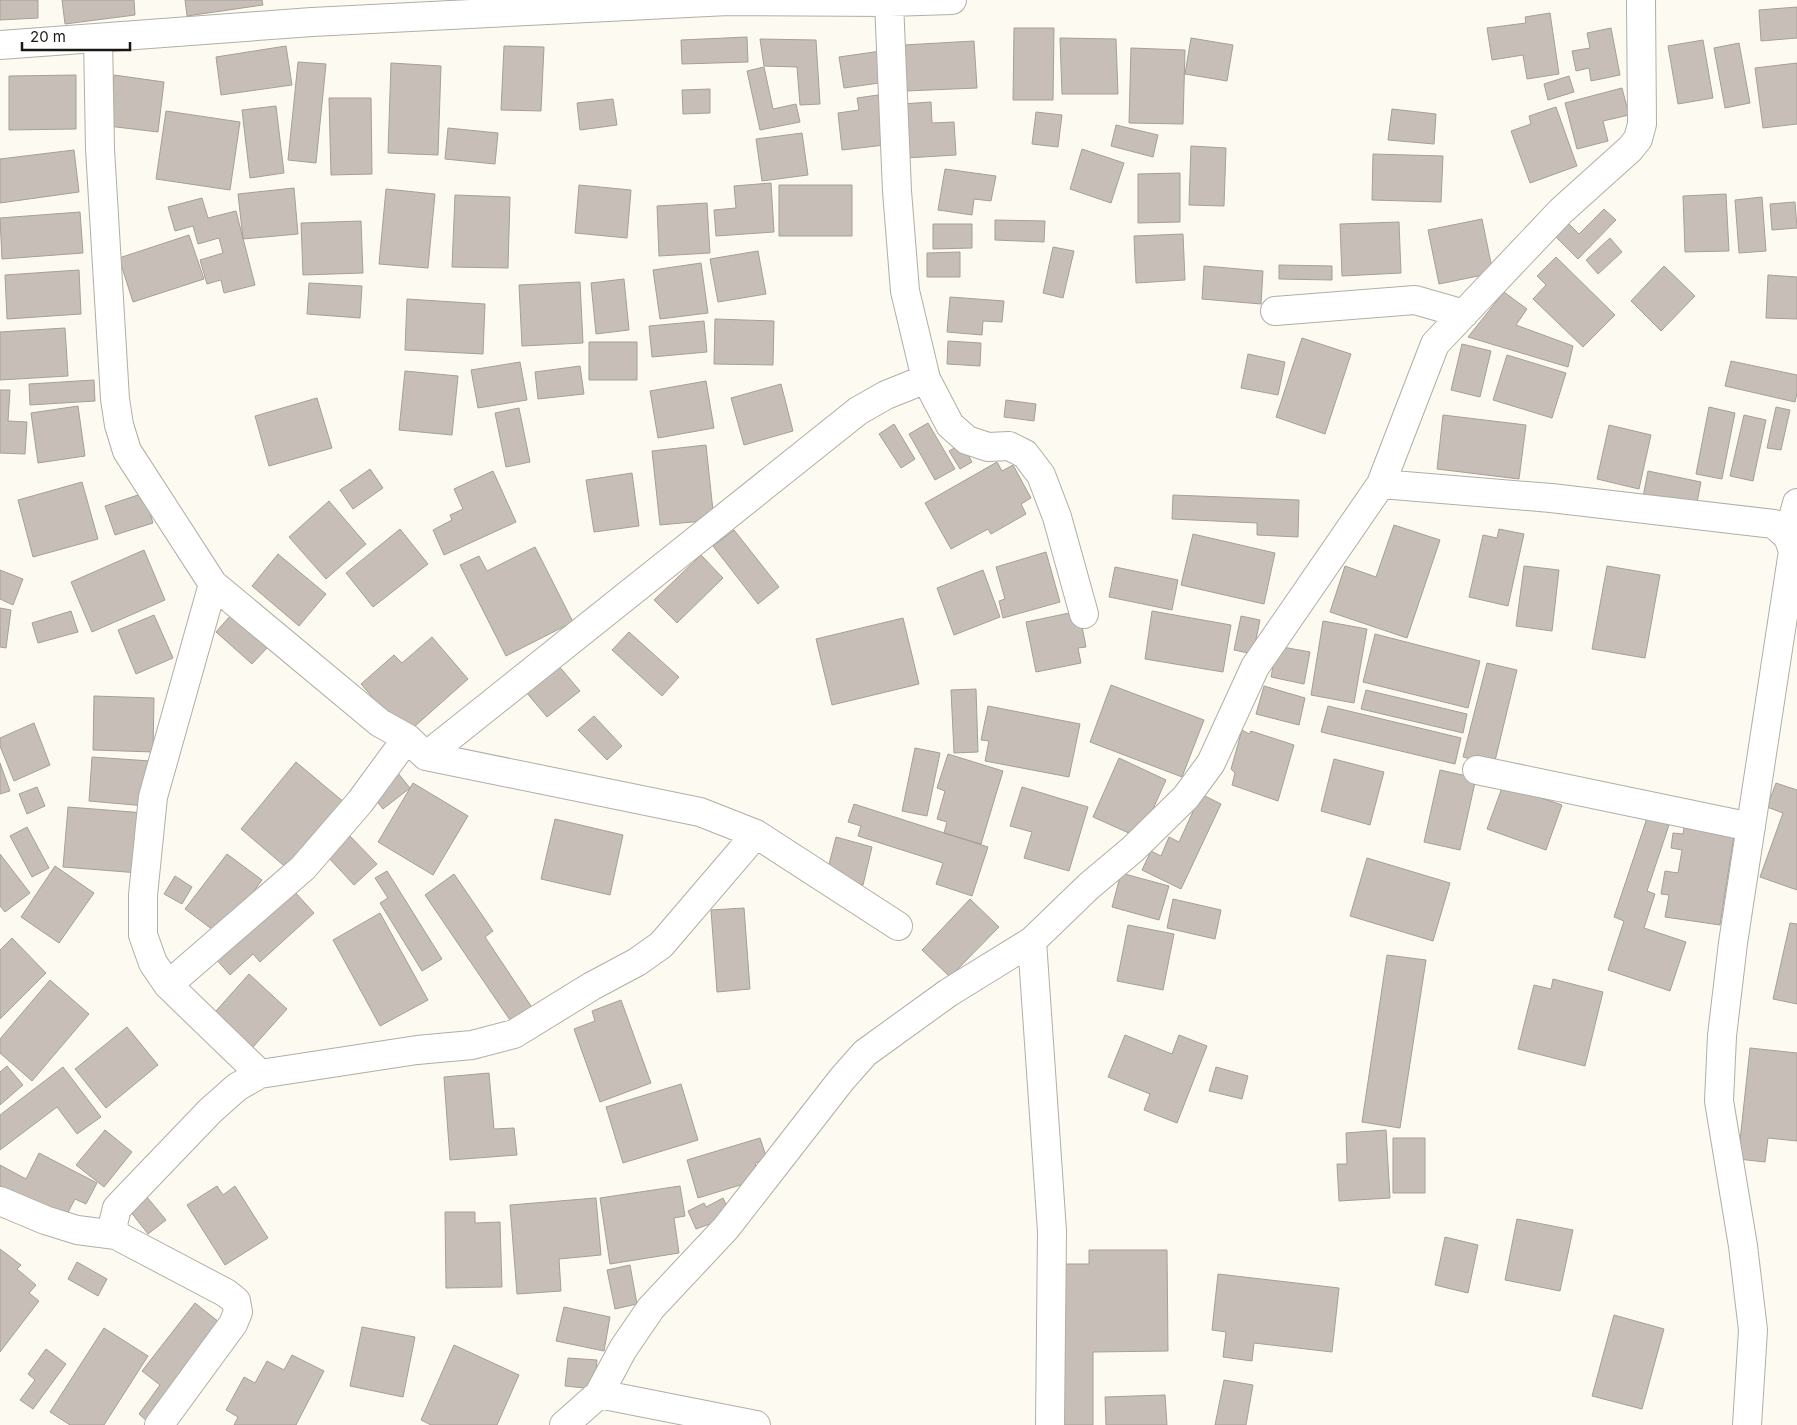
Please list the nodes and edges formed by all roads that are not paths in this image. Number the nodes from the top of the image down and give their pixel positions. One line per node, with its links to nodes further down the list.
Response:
1 (952, 0): 4 (street)
2 (1641, 0): 8 (street)
3 (728, 1): 4 (street); 5 (street)
4 (889, 2): 9 (street)
5 (98, 38): 6 (street); 13 (street)
6 (0, 45)
7 (1275, 311): 8 (street)
8 (1464, 314): 10 (street)
9 (926, 378): 14 (street); 15 (street)
10 (1381, 484): 12 (street); 20 (street)
11 (1797, 504): 12 (street)
12 (1788, 537): 17 (street)
13 (213, 584): 15 (street); 21 (street)
14 (1084, 614)
15 (416, 747): 18 (street); 21 (street)
16 (1477, 770): 17 (street)
17 (1752, 827): 30 (street)
18 (756, 834): 19 (street); 22 (street)
19 (898, 926)
20 (1032, 941): 25 (street); 29 (street)
21 (168, 985): 22 (street)
22 (260, 1074): 24 (street)
23 (0, 1201): 24 (street)
24 (116, 1235): 26 (street)
25 (599, 1394): 27 (street); 28 (street)
26 (159, 1425)
27 (564, 1425)
28 (756, 1425)
29 (1050, 1425)
30 (1747, 1425)

